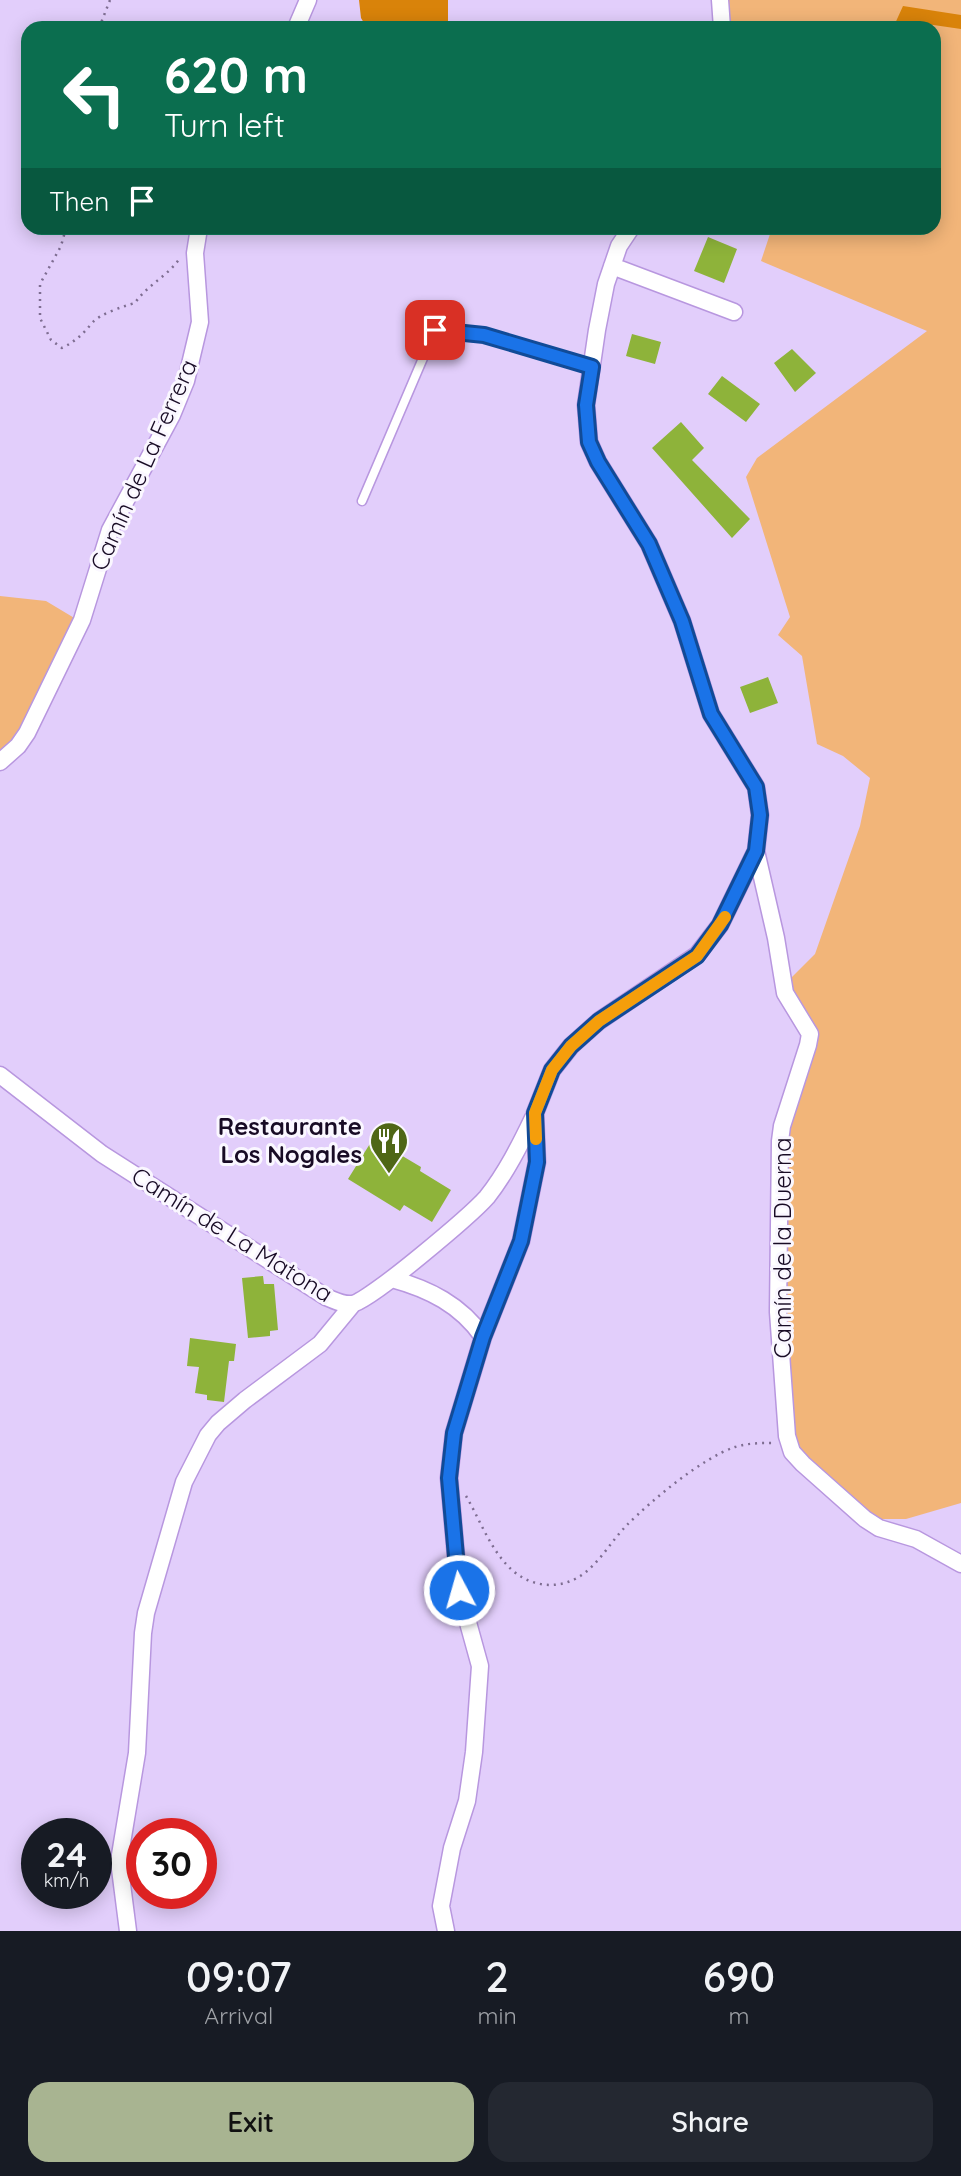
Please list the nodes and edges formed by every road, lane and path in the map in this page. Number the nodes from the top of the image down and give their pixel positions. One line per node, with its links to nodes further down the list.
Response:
1 (110, 0): 4 (path)
2 (308, 0): 5 (street)
3 (720, 0): 6 (street)
4 (102, 21)
5 (299, 21)
6 (722, 21)
7 (64, 235): 11 (path)
8 (198, 235): 15 (street, Camín de La Ferrera)
9 (626, 235): 10 (street)
10 (612, 266): 12 (street); 13 (street)
11 (165, 273)
12 (734, 312)
13 (592, 367): 14 (lane); 16 (street)
14 (362, 501)
15 (0, 762)
16 (756, 851): 18 (street, Camín de La Matona); 22 (street, Camín de la Duerna)
17 (0, 1075): 20 (street, Camín de La Matona)
18 (535, 1113): 19 (street, Camín de La Matona); 21 (street)
19 (392, 1279): 20 (street, Camín de La Matona); 21 (street)
20 (353, 1304): 25 (street)
21 (483, 1337): 23 (street)
22 (790, 1444): 23 (path); 24 (street, Camín de la Duerna)
23 (449, 1478): 26 (street)
24 (961, 1564)
25 (128, 1931)
26 (446, 1931)

